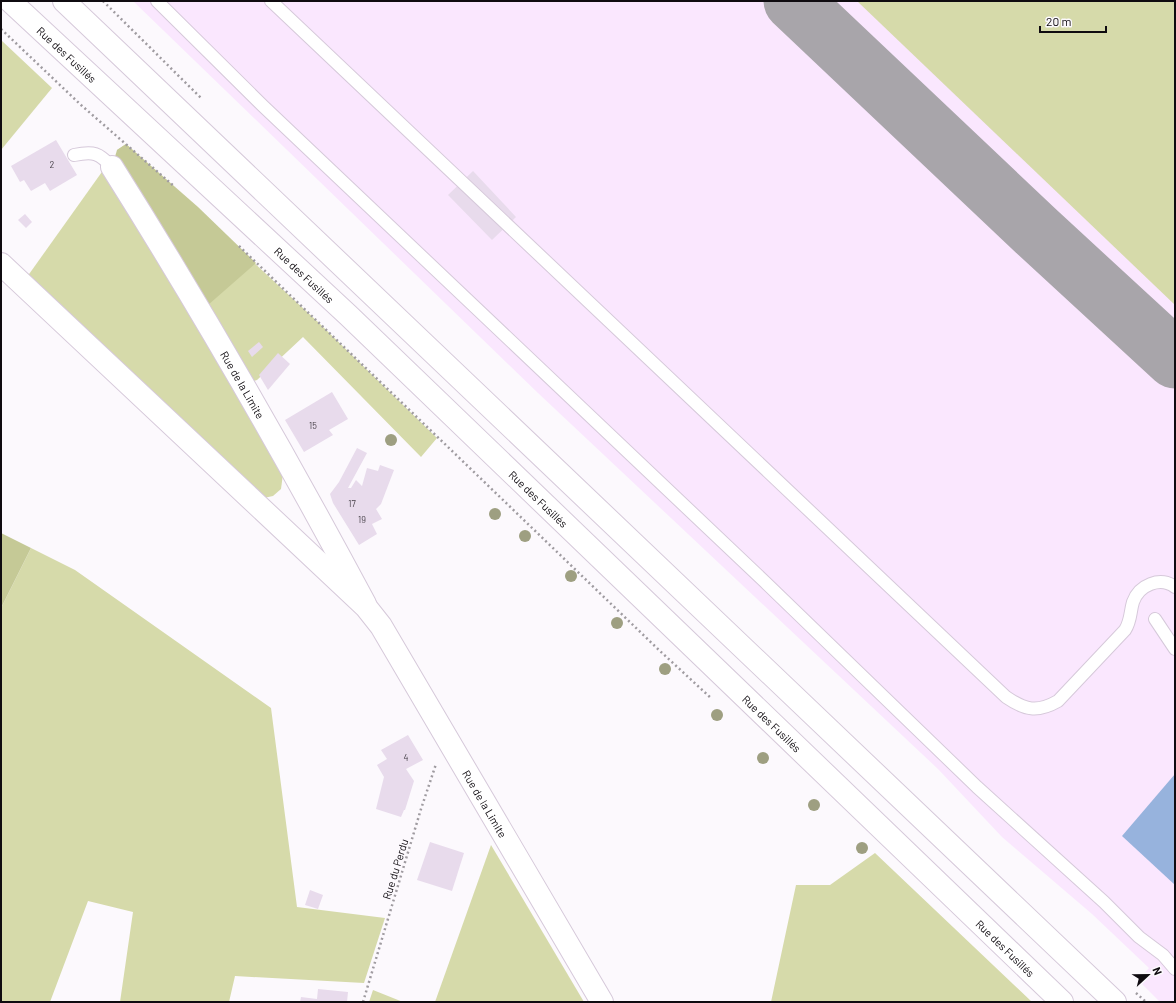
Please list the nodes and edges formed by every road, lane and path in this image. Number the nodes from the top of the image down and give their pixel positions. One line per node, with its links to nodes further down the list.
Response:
1 (10, 1): 20 (main road, Rue des Fusillés)
2 (64, 1): 21 (main road)
3 (158, 1): 17 (lane)
4 (271, 1): 11 (lane)
5 (1, 29): 8 (path)
6 (74, 154): 7 (lane)
7 (112, 167): 12 (main road, Rue de la Limite)
8 (180, 191)
9 (234, 242): 15 (path)
10 (1, 264): 12 (main road, Rue de la Limite)
11 (1175, 587)
12 (366, 607): 16 (main road, Rue de la Limite)
13 (1155, 619): 14 (lane)
14 (1175, 649)
15 (717, 703)
16 (452, 746): 18 (path, Rue du Perdu); 19 (main road, Rue de la Limite)
17 (1175, 969)
18 (363, 1002)
19 (602, 1002)
20 (1062, 1002)
21 (1115, 1002)

